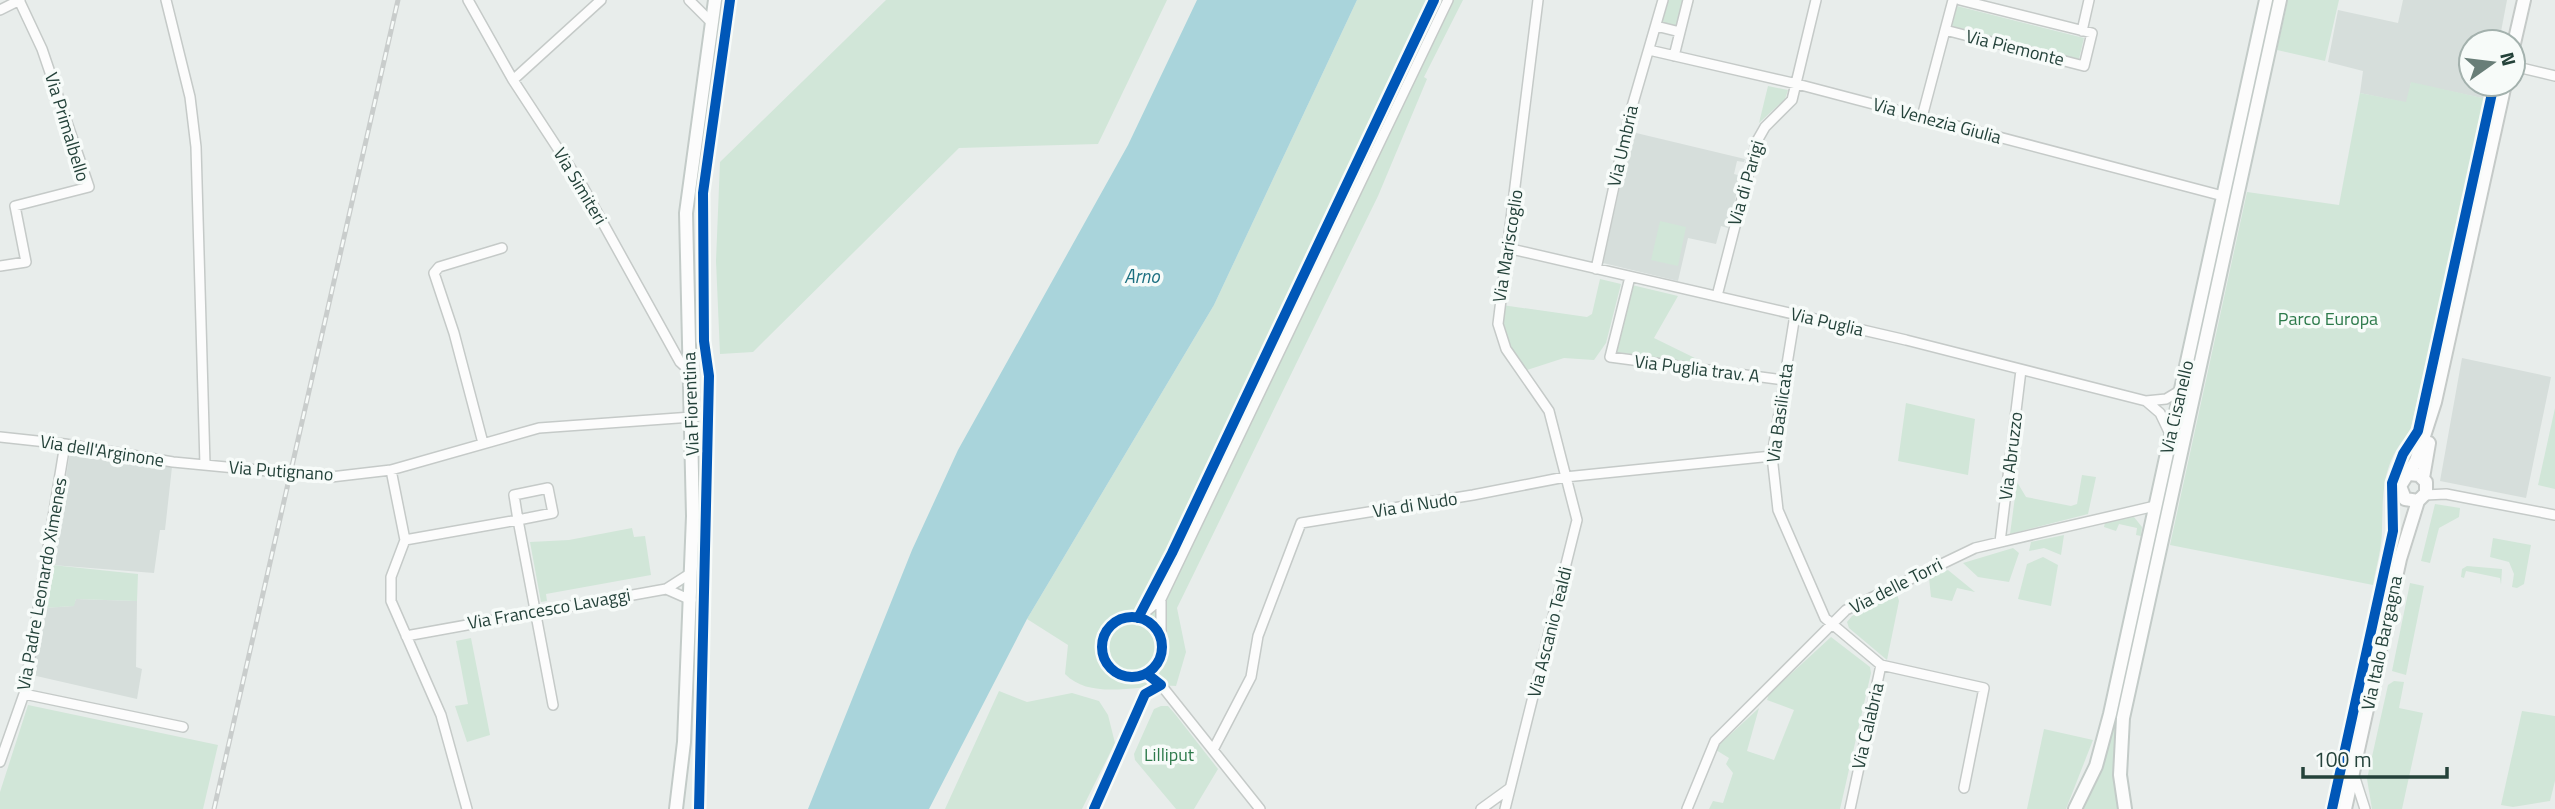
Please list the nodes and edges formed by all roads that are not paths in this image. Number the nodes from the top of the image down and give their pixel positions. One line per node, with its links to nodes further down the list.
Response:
1 (19, 0): 18 (street); 36 (street, Via Primalbello)
2 (166, 0): 53 (street, Via Putignano)
3 (468, 0): 29 (street, Via Simiteri)
4 (601, 0): 29 (street)
5 (690, 0): 19 (street)
6 (715, 0): 19 (main road, Via Fiorentina)
7 (1448, 0): 65 (street)
8 (1538, 0): 35 (street, Via Mariscoglio)
9 (1663, 0): 20 (street, Via Umbria)
10 (1688, 0): 24 (street)
11 (1816, 0): 30 (street, Via di Parigi)
12 (1953, 0): 22 (street)
13 (1961, 0): 23 (street)
14 (2089, 0): 23 (street)
15 (2266, 0): 33 (main road, Via Cisanello)
16 (2280, 0): 90 (main road, Via Cisanello)
17 (2524, 0): 21 (main road)
18 (0, 10)
19 (712, 23): 42 (main road, Via Fiorentina)
20 (1656, 26): 24 (street); 25 (street, Via Umbria)
21 (2518, 28)
22 (1945, 30): 23 (street, Via Piemonte); 32 (street)
23 (2082, 31)
24 (1680, 32): 26 (street)
25 (1649, 50): 26 (street, Via Venezia Giulia); 37 (street, Via Umbria)
26 (1674, 56): 30 (street, Via Venezia Giulia)
27 (2527, 69): 28 (street)
28 (2555, 76)
29 (513, 80): 42 (street, Via Simiteri)
30 (1797, 85): 32 (street, Via Venezia Giulia); 39 (street, Via di Parigi)
31 (2502, 98): 46 (main road, Via Italo Bargagna)
32 (1922, 117): 33 (street, Via Venezia Giulia)
33 (2223, 196): 44 (main road, Via Cisanello)
34 (502, 248): 50 (street)
35 (1507, 248): 37 (street, Via Puglia); 56 (street, Via Mariscoglio)
36 (0, 266)
37 (1596, 269): 38 (street, Via Puglia)
38 (1630, 276): 39 (street, Via Puglia); 43 (street, Via Puglia trav. A)
39 (1717, 296): 40 (street, Via Puglia)
40 (1795, 315): 41 (street, Via Puglia); 43 (street, Via Basilicata)
41 (2021, 370): 45 (street, Via Puglia); 62 (street, Via Abruzzo)
42 (691, 372): 47 (main road, Via Fiorentina)
43 (1784, 380): 52 (street, Via Basilicata)
44 (2181, 390): 45 (street); 48 (main road, Via Cisanello)
45 (2146, 401): 48 (street)
46 (2435, 402): 55 (main road, Via Italo Bargagna); 57 (main road, Via Italo Bargagna)
47 (692, 417): 50 (street, Via Putignano); 63 (main road, Via Fiorentina)
48 (2170, 436): 58 (main road, Via Cisanello)
49 (0, 437): 51 (street, Via dell'Arginone)
50 (483, 443): 54 (street, Via Putignano)
51 (65, 444): 53 (street, Via dell'Arginone); 74 (street, Via Padre Leonardo Ximenes)
52 (1772, 456): 56 (street, Via di Nudo); 69 (street, Via Basilicata)
53 (205, 465): 54 (street, Via Putignano)
54 (391, 470): 61 (street)
55 (2409, 474): 57 (main road); 57 (main road, Via Italo Bargagna)
56 (1565, 477): 77 (street, Via di Nudo); 80 (street, Via Ascanio Tealdi)
57 (2419, 491): 59 (street); 79 (main road, Via Italo Bargagna)
58 (2155, 506): 62 (street, Via delle Torri); 89 (main road, Via Cisanello)
59 (2555, 515)
60 (518, 520): 60 (street); 61 (street); 67 (street)
61 (405, 540): 70 (street)
62 (2000, 542): 69 (street, Via delle Torri)
63 (691, 573): 64 (street); 66 (main road, Via Fiorentina)
64 (666, 589): 66 (street); 67 (street, Via Francesco Lavaggi)
65 (1161, 599): 68 (street); 71 (street)
66 (691, 600): 83 (main road, Via Fiorentina)
67 (535, 612): 70 (street, Via Francesco Lavaggi); 75 (street)
68 (1138, 618): 71 (street); 73 (street)
69 (1831, 624): 72 (street, Via Calabria); 87 (street, Via delle Torri)
70 (406, 636): 82 (street)
71 (1161, 637): 73 (street)
72 (1881, 665): 81 (street); 88 (street, Via Calabria)
73 (1147, 674): 77 (street)
74 (24, 694): 76 (street); 78 (street, Via Padre Leonardo Ximenes)
75 (552, 705)
76 (184, 727)
77 (1213, 750): 84 (street)
78 (0, 762)
79 (2354, 770): 91 (main road, Via Italo Bargagna); 92 (street)
80 (1510, 788): 85 (street); 86 (street, Via Ascanio Tealdi)
81 (1964, 788)
82 (467, 809)
83 (676, 809)
84 (1260, 809)
85 (1481, 809)
86 (1505, 809)
87 (1687, 809)
88 (1850, 809)
89 (2075, 809)
90 (2125, 809)
91 (2345, 809)
92 (2365, 809)

